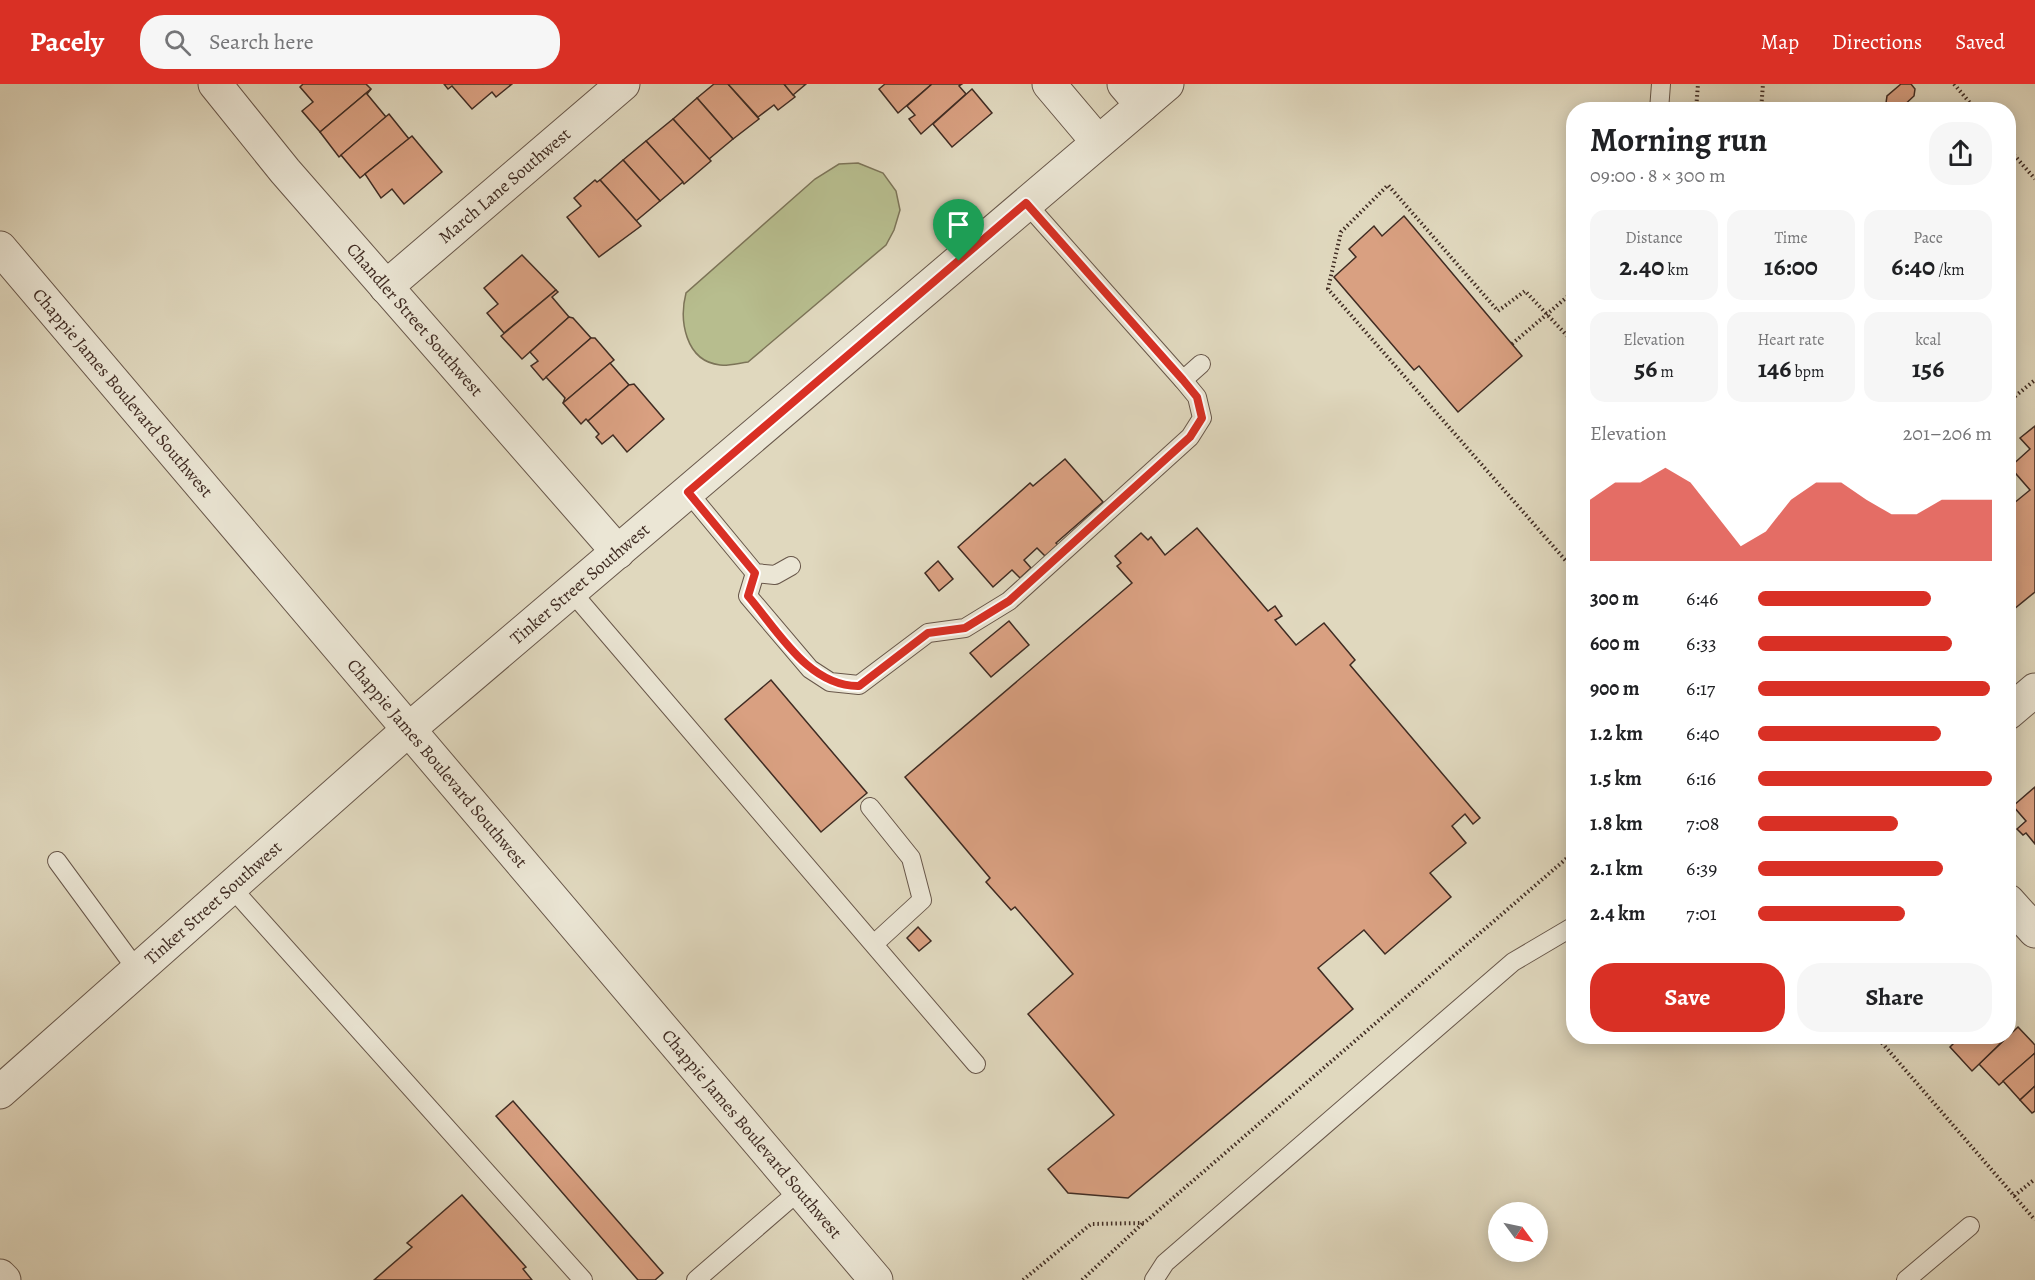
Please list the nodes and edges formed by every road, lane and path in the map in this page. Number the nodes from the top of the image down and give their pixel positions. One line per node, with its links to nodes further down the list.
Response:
1 (214, 84): 19 (street, Chandler Street Southwest)
2 (623, 84): 19 (street, March Lane Southwest)
3 (1049, 84): 14 (street)
4 (1167, 84): 9 (street, Tinker Street Southwest)
5 (1661, 84): 10 (lane)
6 (1698, 84): 11 (path)
7 (1763, 84): 12 (path)
8 (1954, 84): 13 (path)
9 (1133, 94): 14 (street, Tinker Street Southwest)
10 (1660, 102)
11 (1697, 102)
12 (1762, 102)
13 (1969, 102)
14 (1098, 142): 17 (street, Tinker Street Southwest)
15 (2016, 157): 16 (path)
16 (2035, 179)
17 (1026, 203): 25 (lane); 28 (street, Tinker Street Southwest)
18 (0, 248): 36 (street, Chappie James Boulevard Southwest)
19 (386, 287): 29 (street, Chandler Street Southwest)
20 (1566, 298): 21 (path)
21 (1548, 313): 22 (path); 23 (path); 30 (path)
22 (1566, 334)
23 (1512, 344)
24 (1201, 364): 25 (lane)
25 (1183, 380): 32 (lane)
26 (2035, 380): 27 (path)
27 (2016, 395)
28 (688, 492): 29 (street, Tinker Street Southwest); 32 (lane)
29 (618, 552): 33 (street, Tinker Street Southwest)
30 (1566, 561)
31 (791, 566): 32 (lane)
32 (755, 573)
33 (571, 591): 36 (street, Tinker Street Southwest); 44 (lane)
34 (2035, 690): 35 (street)
35 (2016, 706)
36 (408, 730): 40 (street, Tinker Street Southwest); 50 (street, Chappie James Boulevard Southwest)
37 (870, 807): 44 (lane)
38 (1566, 859): 53 (path)
39 (57, 861): 45 (lane)
40 (231, 887): 45 (street, Tinker Street Southwest); 57 (lane)
41 (2016, 910): 43 (street)
42 (1566, 931): 62 (lane)
43 (2035, 931)
44 (874, 944): 47 (lane)
45 (137, 970): 48 (street, Tinker Street Southwest)
46 (1883, 1044): 51 (path)
47 (976, 1064)
48 (0, 1092)
49 (2035, 1179): 51 (path)
50 (800, 1191): 58 (lane); 59 (street, Chappie James Boulevard Southwest)
51 (2014, 1196): 52 (path)
52 (2035, 1220)
53 (1144, 1223): 60 (path); 61 (path)
54 (1970, 1226): 63 (lane)
55 (0, 1276): 56 (street)
56 (4, 1280)
57 (583, 1280)
58 (696, 1280)
59 (876, 1280)
60 (1023, 1280)
61 (1082, 1280)
62 (1154, 1280)
63 (1906, 1280)

